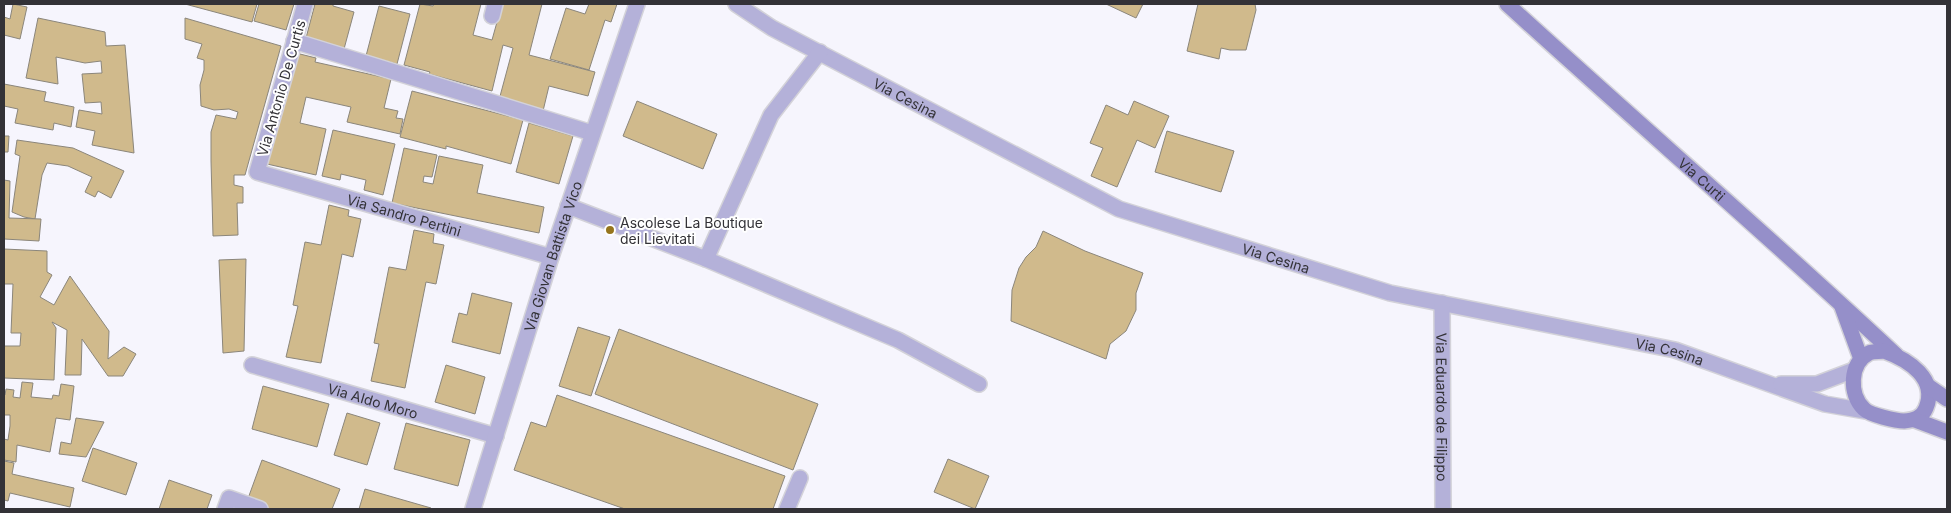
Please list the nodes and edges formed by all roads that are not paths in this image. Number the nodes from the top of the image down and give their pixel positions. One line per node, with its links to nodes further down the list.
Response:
1 (305, 4): 5 (street, Via Antonio De Curtis)
2 (637, 4): 7 (street, Via Giovan Battista Vico)
3 (736, 4): 6 (street, Via Cesina)
4 (1507, 4): 13 (main road, Via Curti)
5 (294, 41): 7 (street); 8 (street, Via Antonio De Curtis)
6 (820, 52): 11 (street); 12 (street, Via Cesina)
7 (592, 133): 9 (street, Via Giovan Battista Vico)
8 (257, 172): 10 (street, Via Sandro Pertini)
9 (568, 206): 10 (street, Via Giovan Battista Vico); 11 (street)
10 (551, 257): 24 (street, Via Giovan Battista Vico)
11 (706, 259): 17 (street)
12 (1442, 303): 18 (street, Via Cesina); 30 (street, Via Eduardo de Filippo)
13 (1841, 304): 14 (main road, Via Curti); 16 (main road)
14 (1896, 355): 16 (main road, Via Cesina); 19 (main road, Via Cesina)
15 (252, 365): 24 (street, Via Aldo Moro)
16 (1858, 365): 18 (street, Via Cesina); 21 (main road)
17 (979, 384)
18 (1770, 384): 21 (street)
19 (1928, 386): 20 (main road); 22 (main road)
20 (1947, 399)
21 (1866, 411): 22 (main road)
22 (1915, 420): 23 (main road)
23 (1947, 432)
24 (496, 436): 28 (street, Via Giovan Battista Vico)
25 (800, 478): 29 (street)
26 (227, 504): 27 (street)
27 (260, 509)
28 (473, 509)
29 (787, 509)
30 (1443, 509)

